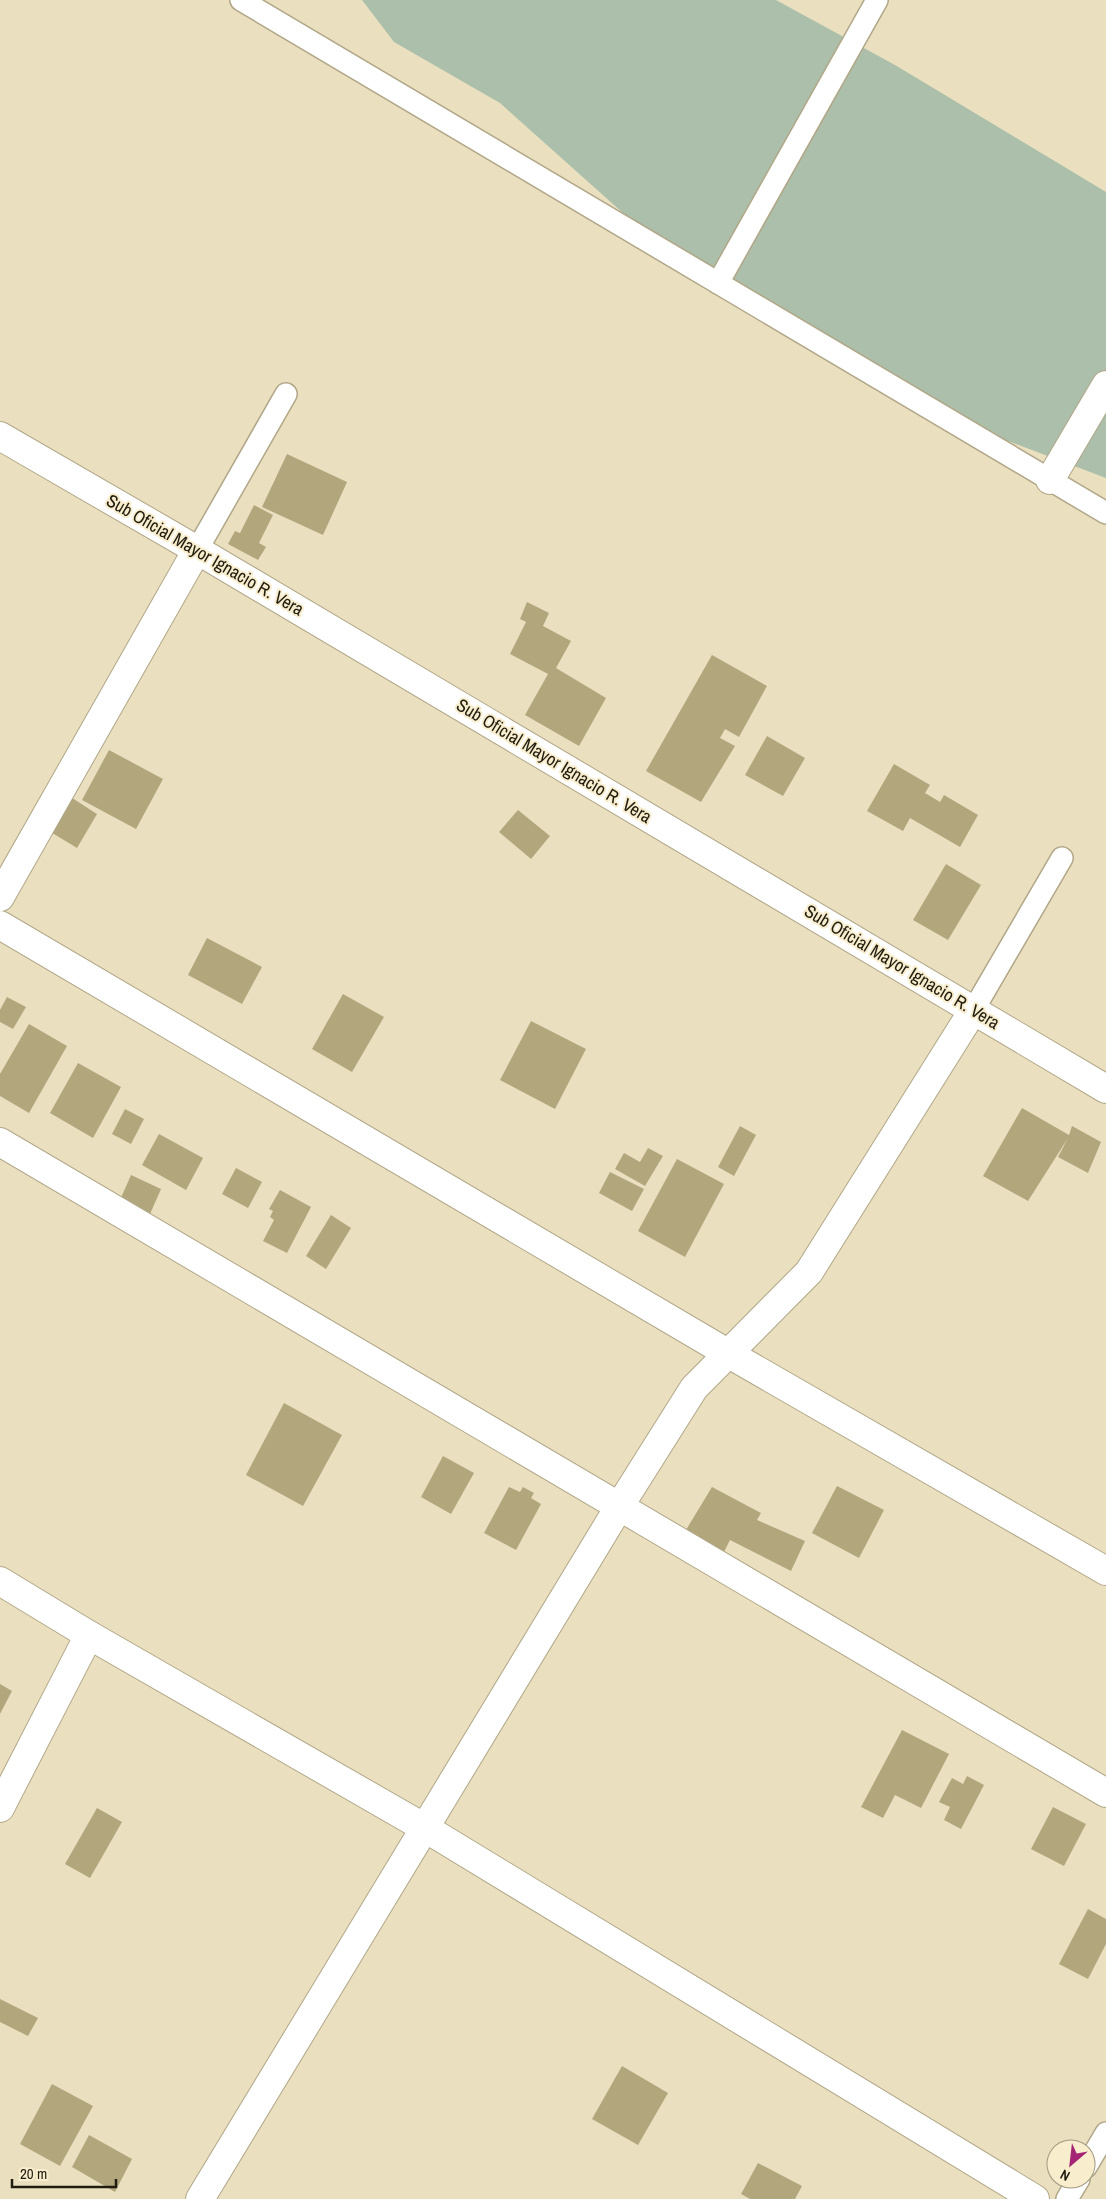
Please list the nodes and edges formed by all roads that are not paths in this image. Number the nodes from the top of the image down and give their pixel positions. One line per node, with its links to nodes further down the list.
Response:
1 (241, 0): 3 (lane)
2 (877, 0): 3 (lane)
3 (718, 283): 7 (lane)
4 (1106, 385): 7 (street)
5 (286, 394): 9 (lane)
6 (0, 436): 9 (street, Sub Oficial Mayor Ignacio R. Vera)
7 (1050, 480): 8 (lane)
8 (1106, 513)
9 (197, 550): 11 (street); 13 (street, Sub Oficial Mayor Ignacio R. Vera)
10 (1062, 858): 13 (lane)
11 (0, 897)
12 (0, 924): 16 (street)
13 (974, 1010): 14 (street, Sub Oficial Mayor Ignacio R. Vera); 16 (street)
14 (1106, 1089)
15 (0, 1142): 17 (street)
16 (729, 1354): 17 (street); 18 (street)
17 (620, 1507): 21 (street); 23 (street)
18 (1106, 1571)
19 (0, 1581): 20 (street)
20 (89, 1635): 22 (street); 23 (street)
21 (1106, 1793)
22 (0, 1808)
23 (425, 1828): 26 (street); 27 (street)
24 (1106, 2133): 25 (lane)
25 (1096, 2150)
26 (200, 2199)
27 (1036, 2199)

